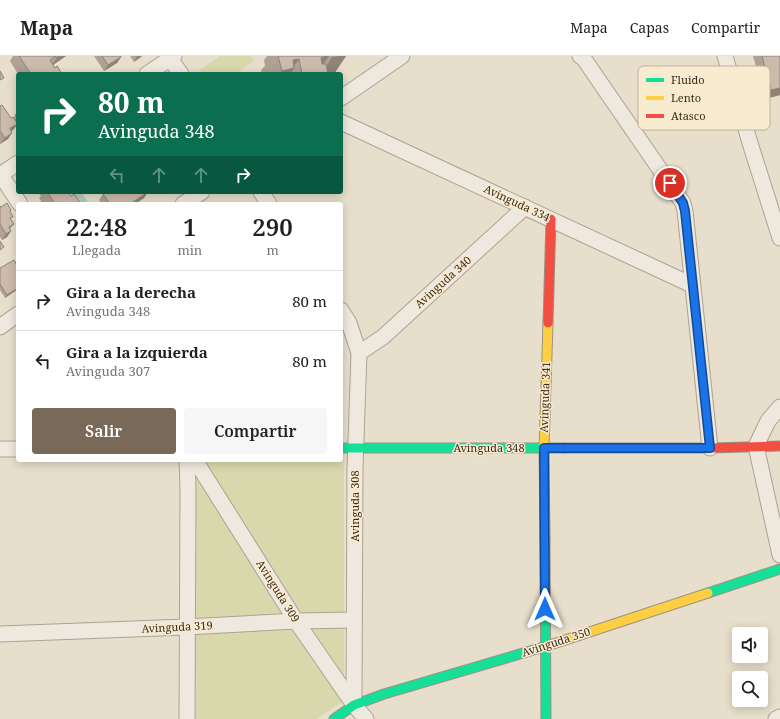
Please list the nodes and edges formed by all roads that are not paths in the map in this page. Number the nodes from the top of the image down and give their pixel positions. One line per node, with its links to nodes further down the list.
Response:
1 (402, 56): 8 (street)
2 (580, 56): 19 (street)
3 (725, 56): 5 (street)
4 (171, 57): 6 (street); 7 (street)
5 (728, 66)
6 (150, 72)
7 (180, 72)
8 (343, 97)
9 (343, 123): 16 (street, Avinguda 334)
10 (746, 130): 18 (street)
11 (16, 164): 12 (street)
12 (0, 175): 14 (street)
13 (199, 194): 15 (street)
14 (19, 202)
15 (187, 202)
16 (525, 207): 17 (street, Avinguda 334); 23 (street, Avinguda 340)
17 (550, 219): 19 (street, Avinguda 334); 28 (street, Avinguda 341)
18 (780, 238)
19 (692, 285): 29 (street)
20 (343, 313): 23 (street, Avinguda 308)
21 (16, 315): 22 (street)
22 (0, 326)
23 (359, 353): 27 (street, Avinguda 308)
24 (780, 407): 25 (street)
25 (756, 446): 26 (street, Avinguda 348); 29 (street, Avinguda 348); 34 (street)
26 (780, 446)
27 (348, 448): 28 (street, Avinguda 348); 36 (street, Avinguda 308)
28 (544, 448): 29 (street, Avinguda 348); 40 (street, Avinguda 341)
29 (710, 448)
30 (0, 449): 31 (street)
31 (16, 449)
32 (187, 462): 38 (street)
33 (196, 462): 37 (street, Avinguda 309)
34 (780, 555)
35 (780, 569): 40 (street, Avinguda 350)
36 (354, 620): 37 (street, Avinguda 319); 41 (street, Avinguda 308)
37 (296, 621): 38 (street, Avinguda 319); 41 (street, Avinguda 309)
38 (186, 627): 39 (street, Avinguda 319); 43 (street)
39 (0, 634)
40 (546, 646): 41 (street, Avinguda 350); 46 (street, Avinguda 341)
41 (354, 705): 44 (street, Avinguda 350); 45 (street, Avinguda 309)
42 (780, 717): 47 (street)
43 (187, 719)
44 (334, 719)
45 (366, 719)
46 (546, 719)
47 (776, 719)

